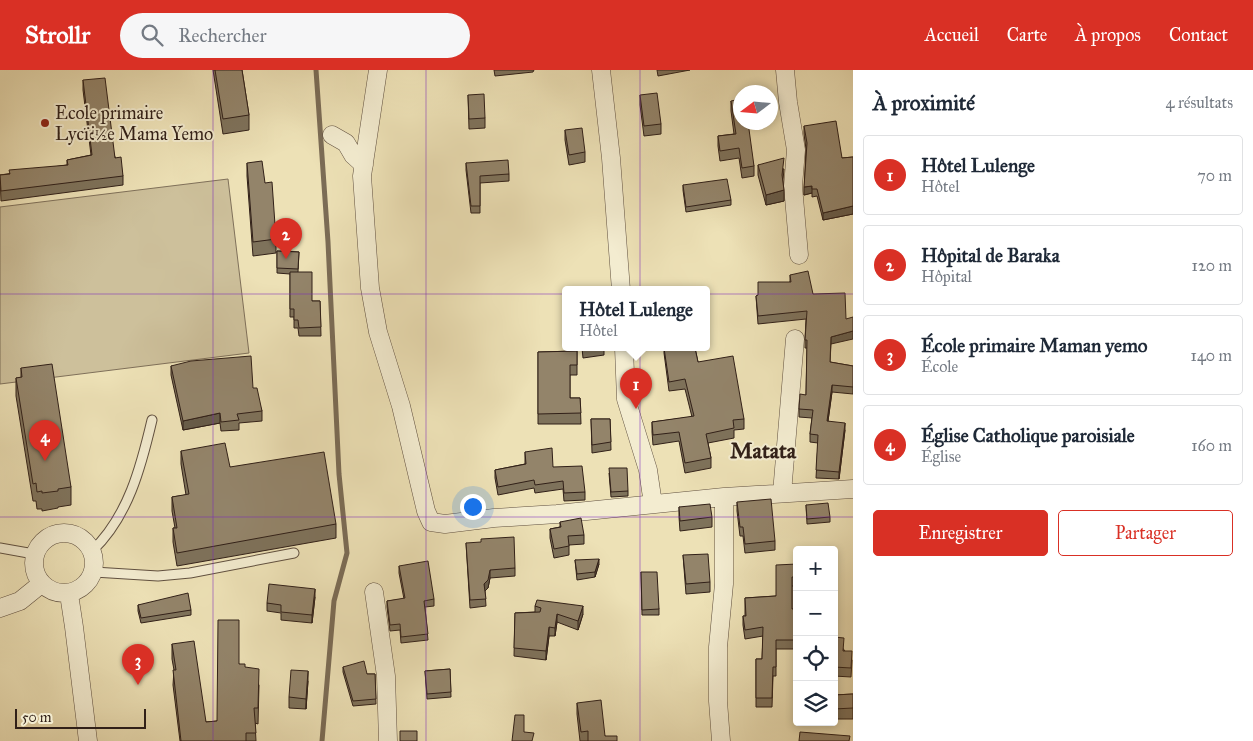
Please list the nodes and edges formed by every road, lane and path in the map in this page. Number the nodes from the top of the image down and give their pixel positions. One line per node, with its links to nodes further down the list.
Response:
1 (378, 70): 5 (street)
2 (601, 70): 7 (street)
3 (785, 70): 6 (street)
4 (332, 136): 5 (street)
5 (364, 165): 14 (street)
6 (799, 256)
7 (620, 286)
8 (795, 339): 12 (street)
9 (624, 351): 14 (street)
10 (152, 420): 16 (lane)
11 (853, 489): 12 (street)
12 (782, 494): 13 (street)
13 (724, 497): 14 (street); 26 (street)
14 (653, 504)
15 (0, 548): 18 (lane)
16 (92, 551): 18 (street); 19 (street)
17 (294, 553): 19 (lane)
18 (34, 554): 20 (street)
19 (94, 572): 22 (street)
20 (41, 584): 22 (street); 23 (street)
21 (374, 592): 25 (street)
22 (69, 594): 24 (street)
23 (0, 608)
24 (88, 741)
25 (388, 741)
26 (720, 741)

